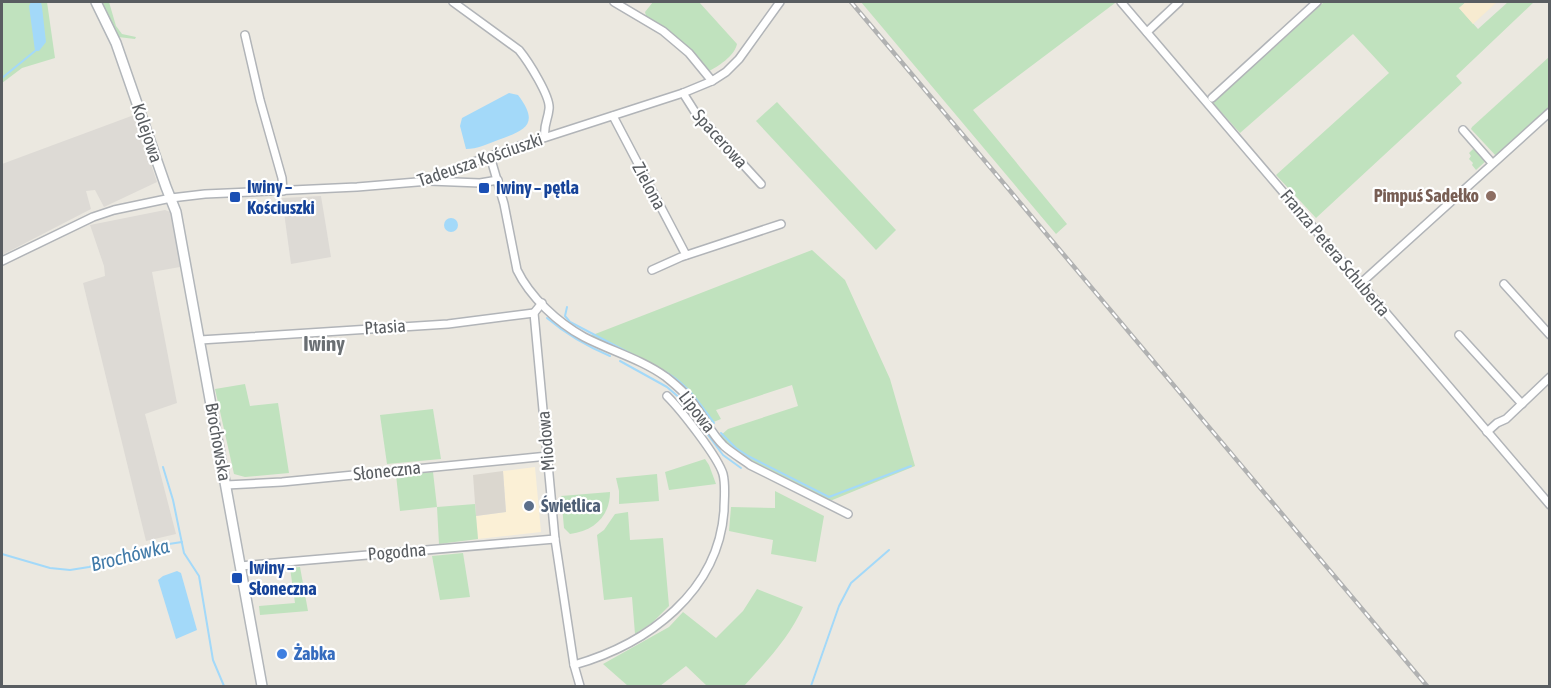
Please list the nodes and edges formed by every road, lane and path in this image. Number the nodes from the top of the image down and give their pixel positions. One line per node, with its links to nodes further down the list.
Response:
1 (96, 2): 23 (street, Kolejowa)
2 (453, 2): 16 (street)
3 (614, 2): 10 (street)
4 (780, 2): 10 (street, Tadeusza Kościuszki)
5 (1121, 2): 8 (street, Franza Petera Schuberta)
6 (1179, 2): 8 (street)
7 (1317, 2): 12 (street)
8 (1147, 32): 28 (street, Franza Petera Schuberta)
9 (244, 35): 22 (street)
10 (712, 81): 11 (street, Tadeusza Kościuszki)
11 (683, 93): 14 (street, Tadeusza Kościuszki); 21 (street, Spacerowa)
12 (1212, 98)
13 (1550, 112): 18 (street)
14 (613, 116): 16 (street, Tadeusza Kościuszki); 25 (street, Zielona)
15 (1463, 130): 18 (street)
16 (545, 137): 17 (street, Tadeusza Kościuszki)
17 (490, 156): 19 (street); 20 (street, Tadeusza Kościuszki)
18 (1492, 163): 28 (street)
19 (498, 180): 20 (street); 30 (street)
20 (429, 181): 22 (street, Tadeusza Kościuszki)
21 (761, 184)
22 (283, 191): 23 (street, Tadeusza Kościuszki)
23 (171, 198): 26 (street, Tadeusza Kościuszki); 34 (street, Brochowska)
24 (781, 224): 25 (street)
25 (686, 255): 27 (street)
26 (2, 261)
27 (652, 270)
28 (1361, 284): 38 (street, Franza Petera Schuberta)
29 (1504, 284): 33 (street)
30 (545, 306): 31 (street); 42 (street, Lipowa)
31 (534, 314): 34 (street, Ptasia); 39 (street, Miodowa)
32 (1459, 335): 37 (street)
33 (1550, 335)
34 (200, 340): 40 (street, Brochowska)
35 (1550, 377): 37 (street)
36 (667, 396): 45 (street)
37 (1522, 404): 38 (street)
38 (1487, 432): 41 (street, Franza Petera Schuberta)
39 (548, 456): 40 (street, Słoneczna); 43 (street, Miodowa)
40 (226, 485): 44 (street, Brochowska)
41 (1550, 505)
42 (848, 514)
43 (555, 539): 44 (street, Pogodna); 45 (street, Miodowa)
44 (240, 566): 46 (street, Brochowska)
45 (574, 665): 47 (street, Miodowa)
46 (262, 687)
47 (580, 687)

